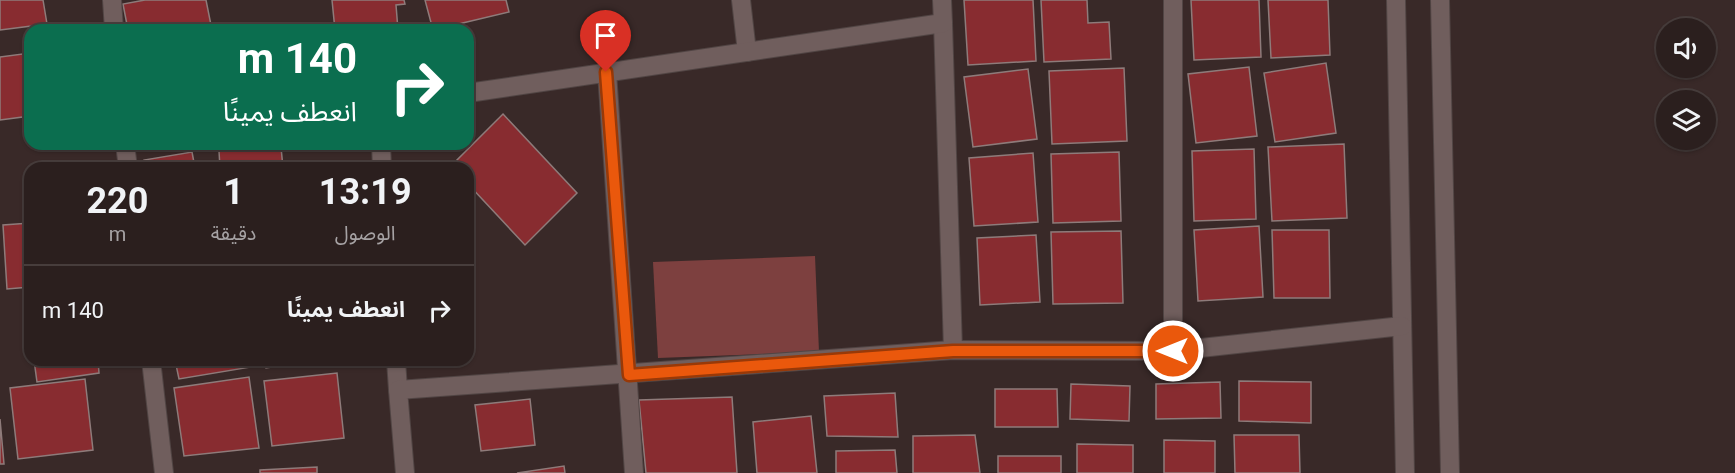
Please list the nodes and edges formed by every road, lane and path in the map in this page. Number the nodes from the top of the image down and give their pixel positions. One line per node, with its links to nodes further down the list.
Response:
1 (112, 0): 8 (street)
2 (741, 0): 9 (street)
3 (942, 0): 7 (street)
4 (1173, 0): 14 (street)
5 (1396, 0): 12 (street)
6 (1440, 0): 23 (street)
7 (943, 23): 9 (street); 13 (street)
8 (114, 24)
9 (747, 52): 10 (street)
10 (606, 72): 11 (street); 17 (street)
11 (474, 92)
12 (1402, 326): 14 (street); 22 (street)
13 (953, 351): 14 (street); 17 (street)
14 (1173, 351)
15 (152, 366): 19 (street)
16 (396, 366): 18 (street)
17 (629, 375): 18 (street); 21 (street)
18 (398, 390): 20 (street)
19 (165, 473)
20 (405, 473)
21 (634, 473)
22 (1405, 473)
23 (1450, 473)

